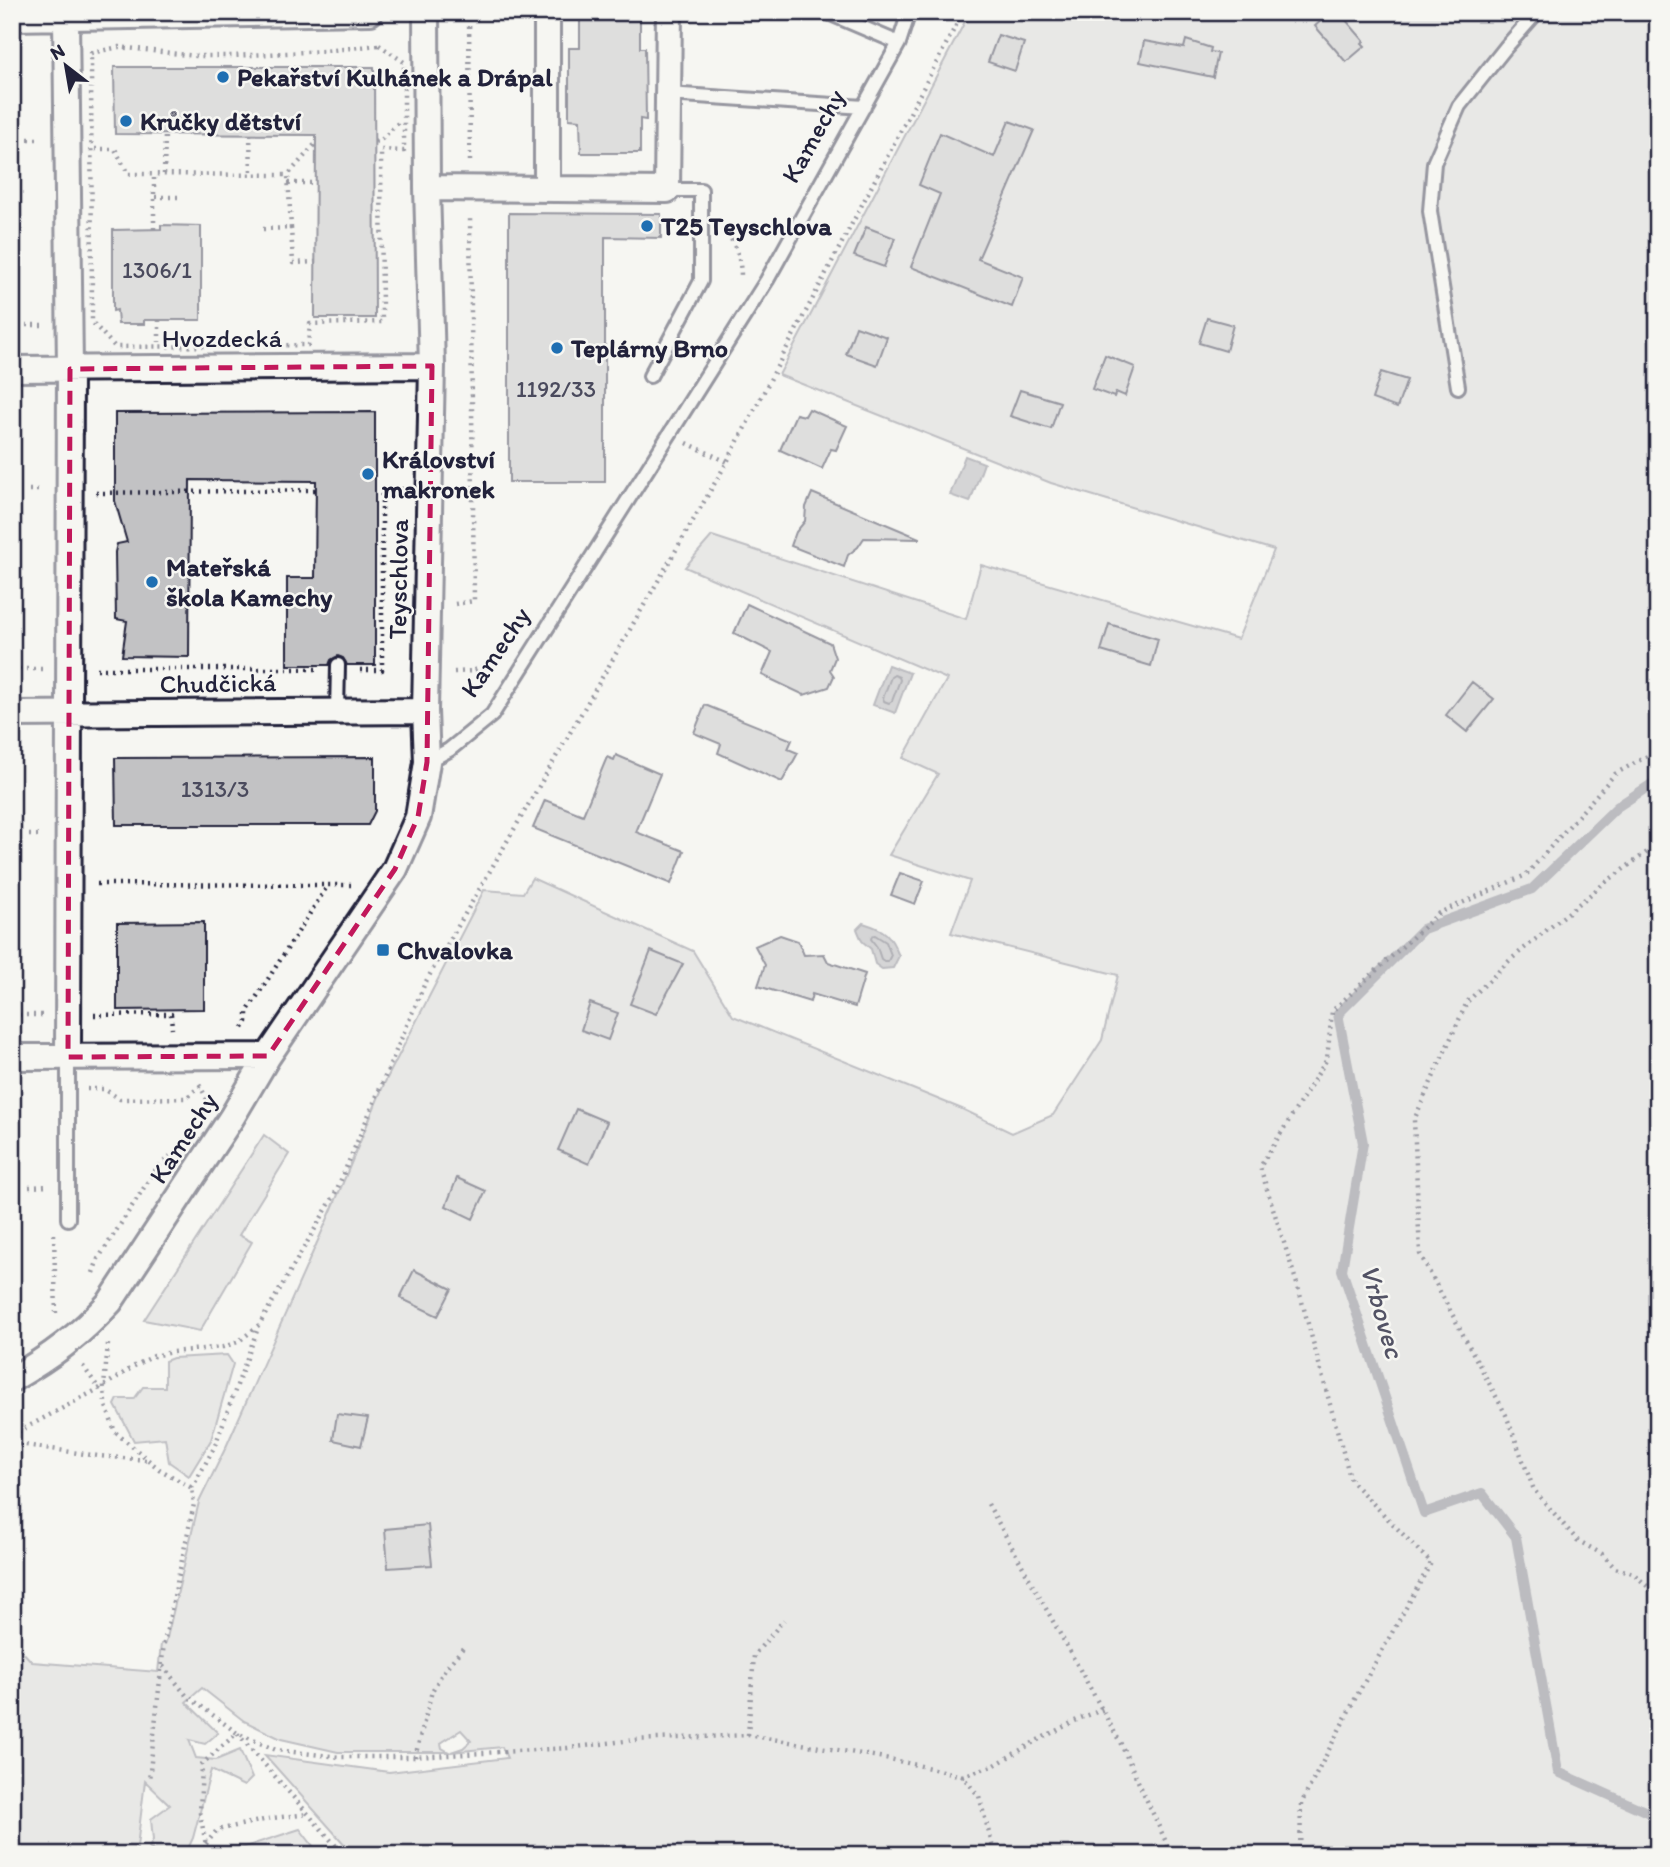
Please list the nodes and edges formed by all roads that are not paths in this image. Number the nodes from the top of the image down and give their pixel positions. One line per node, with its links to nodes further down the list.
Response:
1 (370, 12): 9 (street)
2 (426, 12): 13 (street, Teyschlova)
3 (547, 12): 14 (street)
4 (669, 12): 11 (street)
5 (826, 12): 10 (lane)
6 (909, 12): 10 (lane, Kamechy)
7 (1537, 12): 20 (lane)
8 (12, 18): 9 (street)
9 (66, 18): 18 (street)
10 (899, 43): 12 (lane, Kamechy)
11 (668, 94): 12 (lane); 15 (street)
12 (864, 107): 26 (lane, Kamechy)
13 (427, 188): 14 (street); 16 (street, Teyschlova)
14 (547, 189): 15 (street)
15 (667, 190): 19 (lane)
16 (432, 366): 18 (street, Hvozdecká); 22 (street, Teyschlova)
17 (12, 369): 18 (street, Hvozdecká)
18 (70, 369): 25 (street)
19 (650, 376)
20 (1458, 387)
21 (338, 667): 23 (lane)
22 (425, 710): 23 (street, Chudčická); 26 (street, Teyschlova)
23 (337, 712): 25 (street, Chudčická)
24 (12, 714): 25 (street, Chudčická)
25 (69, 714): 29 (street)
26 (426, 762): 27 (street, Kamechy)
27 (268, 1056): 29 (street); 31 (street, Kamechy)
28 (12, 1057): 29 (street)
29 (68, 1057): 30 (lane)
30 (68, 1219)
31 (12, 1379)

